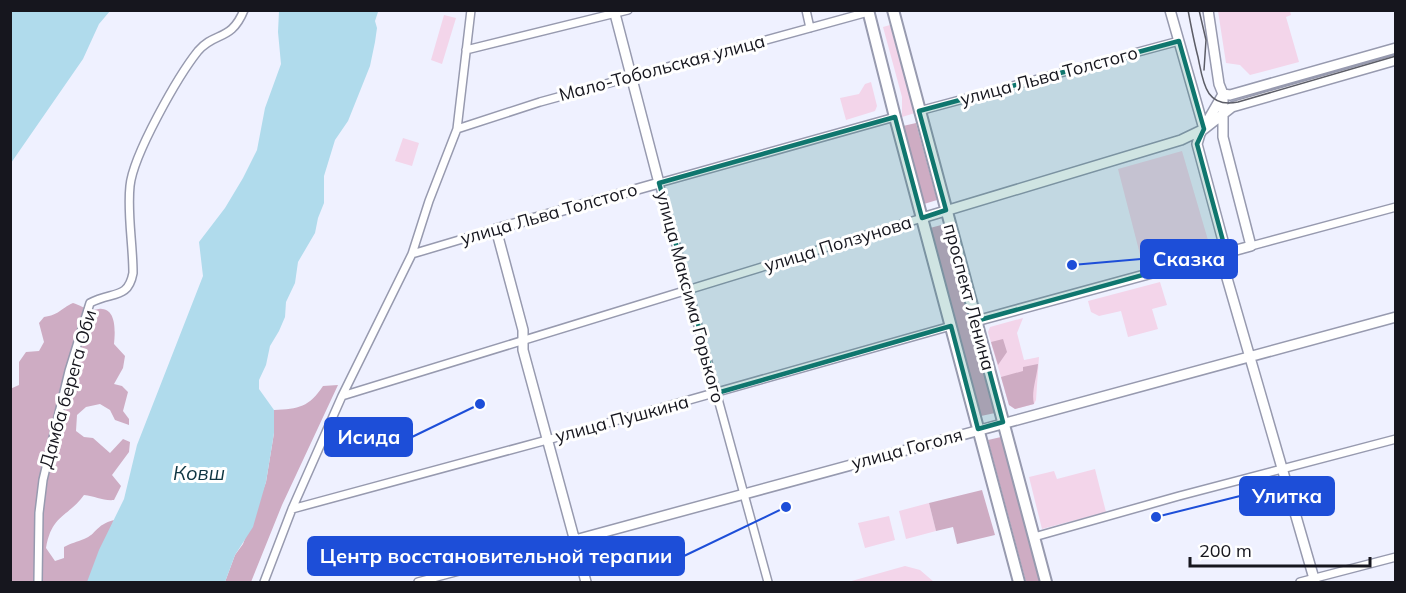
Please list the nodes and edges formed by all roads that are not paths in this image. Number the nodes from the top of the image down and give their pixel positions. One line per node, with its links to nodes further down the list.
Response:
1 (244, 10): 50 (street, Дамба берега Оби)
2 (471, 10): 13 (street)
3 (628, 10): 9 (street)
4 (806, 10): 10 (street)
5 (893, 10): 17 (main road, проспект Ленина)
6 (1170, 10): 11 (street)
7 (1208, 10): 16 (street)
8 (870, 11): 10 (street, Мало-Тобольская улица); 19 (main road, проспект Ленина)
9 (614, 12): 13 (street); 15 (street, улица Максима Горького)
10 (810, 28): 15 (street, Мало-Тобольская улица)
11 (1179, 41): 17 (street, улица Льва Толстого); 21 (street)
12 (1395, 48): 16 (street)
13 (466, 50): 20 (street)
14 (1395, 60): 18 (street, улица Ползунова)
15 (632, 77): 20 (street, Мало-Тобольская улица); 23 (street, улица Максима Горького)
16 (1224, 92): 18 (street); 21 (street)
17 (919, 111): 25 (main road, проспект Ленина)
18 (1222, 115): 21 (street, улица Ползунова); 22 (street)
19 (895, 117): 23 (street, улица Льва Толстого); 26 (main road, проспект Ленина)
20 (457, 129): 30 (street)
21 (1204, 129): 22 (street); 25 (street, улица Ползунова); 29 (street)
22 (1223, 137): 28 (street)
23 (659, 183): 27 (street, улица Льва Толстого); 31 (street, улица Максима Горького)
24 (1395, 207): 28 (street)
25 (946, 211): 26 (street, улица Ползунова); 33 (main road, проспект Ленина)
26 (922, 218): 31 (street, улица Ползунова); 34 (main road, проспект Ленина)
27 (495, 229): 30 (street, улица Льва Толстого); 35 (street)
28 (1251, 246): 29 (street)
29 (1223, 253): 33 (street); 36 (street)
30 (412, 254): 38 (street)
31 (689, 290): 35 (street, улица Ползунова); 37 (street, улица Максима Горького)
32 (1395, 317): 36 (street, улица Гоголя)
33 (976, 321): 39 (main road, проспект Ленина)
34 (951, 326): 37 (street, улица Пушкина); 40 (main road, проспект Ленина)
35 (524, 339): 38 (street, улица Ползунова); 42 (street)
36 (1249, 356): 39 (street, улица Гоголя); 43 (street)
37 (717, 393): 42 (street, улица Пушкина); 44 (street, улица Максима Горького)
38 (342, 396): 45 (street)
39 (1003, 422): 40 (street, улица Гоголя); 46 (main road, проспект Ленина)
40 (978, 429): 44 (street, улица Гоголя); 55 (main road, проспект Ленина)
41 (1395, 439): 43 (street)
42 (548, 440): 45 (street, улица Пушкина); 47 (street)
43 (1282, 469): 46 (street); 49 (street)
44 (745, 495): 47 (street, улица Гоголя); 54 (street, улица Максима Горького)
45 (292, 508): 51 (street)
46 (1034, 537): 56 (main road, проспект Ленина)
47 (575, 540): 52 (street, улица Гоголя); 53 (street)
48 (1395, 557): 49 (street)
49 (1314, 581): 57 (street)
50 (38, 582)
51 (264, 582)
52 (418, 582)
53 (586, 582)
54 (768, 582)
55 (1019, 582)
56 (1046, 582)
57 (1300, 582)

